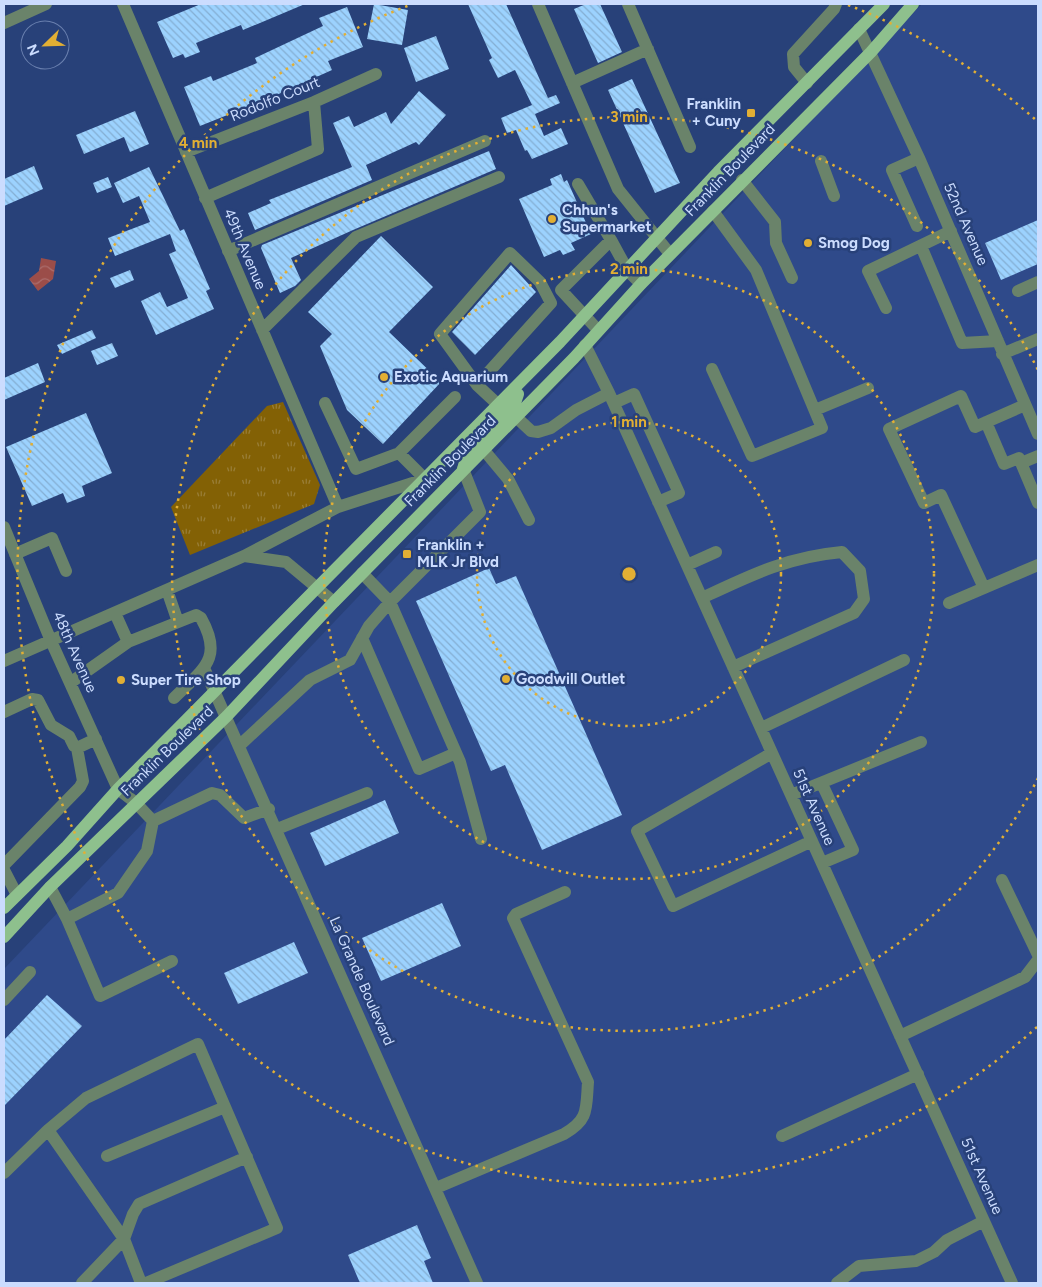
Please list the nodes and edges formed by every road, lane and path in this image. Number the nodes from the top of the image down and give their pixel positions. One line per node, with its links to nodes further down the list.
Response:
1 (46, 4): 8 (street)
2 (538, 4): 13 (street)
3 (628, 4): 10 (street)
4 (836, 4): 14 (street)
5 (884, 4): 9 (main road, Franklin Boulevard)
6 (913, 4): 11 (main road, Franklin Boulevard)
7 (128, 5): 18 (street, 49th Avenue)
8 (4, 22)
9 (859, 30): 11 (street, 52nd Avenue); 14 (main road, Franklin Boulevard)
10 (648, 49): 13 (street); 17 (street)
11 (871, 52): 19 (street, 52nd Avenue); 22 (main road, Franklin Boulevard)
12 (376, 74): 15 (street, Rodolfo Court)
13 (572, 83): 29 (street)
14 (807, 83): 29 (main road, Franklin Boulevard)
15 (314, 102): 18 (street, Rodolfo Court); 25 (street)
16 (484, 141): 32 (street)
17 (690, 147)
18 (186, 152): 25 (street, 49th Avenue)
19 (919, 158): 27 (street); 28 (street, 52nd Avenue)
20 (821, 161): 24 (street)
21 (499, 177): 41 (street)
22 (742, 180): 26 (main road, Franklin Boulevard); 35 (street)
23 (578, 184): 30 (street)
24 (834, 196)
25 (205, 198): 32 (street, 49th Avenue)
26 (713, 212): 33 (main road, Franklin Boulevard); 54 (street)
27 (917, 226)
28 (951, 231): 31 (street); 44 (street, 52nd Avenue)
29 (658, 238): 33 (street); 34 (main road, Franklin Boulevard)
30 (611, 240): 34 (street); 40 (street)
31 (921, 246): 39 (street); 44 (street)
32 (228, 251): 41 (street, 49th Avenue)
33 (670, 254): 37 (main road, Franklin Boulevard)
34 (628, 272): 37 (street); 40 (main road, Franklin Boulevard)
35 (792, 278)
36 (1038, 282): 38 (street)
37 (641, 284): 42 (main road, Franklin Boulevard)
38 (1018, 291)
39 (886, 308)
40 (583, 315): 42 (street); 55 (main road, Franklin Boulevard)
41 (262, 330): 66 (street, 49th Avenue)
42 (598, 330): 45 (main road, Franklin Boulevard)
43 (1038, 339): 46 (street)
44 (998, 342): 46 (street, 52nd Avenue)
45 (585, 344): 51 (street, 51st Avenue); 55 (main road, Franklin Boulevard)
46 (1002, 354): 53 (street, 52nd Avenue)
47 (712, 369): 54 (street)
48 (477, 385): 48 (street); 55 (street)
49 (868, 388): 54 (street)
50 (455, 397): 59 (street)
51 (611, 398): 55 (street); 64 (street, 51st Avenue); 64 (street)
52 (325, 403): 59 (street)
53 (1025, 405): 56 (street); 57 (street, 52nd Avenue)
54 (815, 410)
55 (507, 411): 58 (main road, Franklin Boulevard); 62 (main road); 63 (main road, Franklin Boulevard)
56 (986, 422): 61 (street); 77 (street)
57 (1038, 434)
58 (483, 449): 62 (main road, Franklin Boulevard); 67 (street)
59 (399, 453): 63 (street)
60 (1038, 456): 61 (street)
61 (1021, 463): 65 (street)
62 (463, 469): 75 (main road, Franklin Boulevard); 81 (street)
63 (424, 479): 66 (street); 76 (main road, Franklin Boulevard)
64 (658, 502): 72 (street, 51st Avenue)
65 (1038, 503)
66 (338, 507): 71 (street)
67 (529, 520)
68 (4, 527): 70 (street, 48th Avenue)
69 (716, 552): 72 (street)
70 (15, 554): 74 (street); 86 (street, 48th Avenue)
71 (244, 556): 76 (street); 78 (street)
72 (687, 565): 79 (street, 51st Avenue)
73 (1038, 565): 77 (street)
74 (66, 571)
75 (362, 573): 80 (main road, Franklin Boulevard); 81 (street)
76 (320, 588): 80 (street); 93 (main road, Franklin Boulevard)
77 (984, 588): 82 (street)
78 (167, 590): 83 (street); 84 (street)
79 (702, 598): 90 (street, 51st Avenue); 90 (street)
80 (334, 602): 96 (main road, Franklin Boulevard)
81 (390, 602): 85 (street); 102 (street)
82 (949, 603)
83 (115, 613): 86 (street); 87 (street)
84 (178, 622): 87 (street); 91 (street)
85 (362, 638): 100 (street); 102 (street)
86 (51, 641): 89 (street); 92 (street, 48th Avenue)
87 (128, 642): 92 (street)
88 (904, 660): 97 (street)
89 (4, 661)
90 (733, 667): 97 (street, 51st Avenue)
91 (204, 668): 93 (street, La Grande Boulevard); 94 (street)
92 (70, 683): 98 (street, 48th Avenue)
93 (216, 691): 96 (street, La Grande Boulevard); 105 (main road, Franklin Boulevard)
94 (174, 698)
95 (4, 712): 101 (street)
96 (227, 716): 100 (street, La Grande Boulevard); 108 (main road, Franklin Boulevard)
97 (761, 728): 103 (street, 51st Avenue)
98 (96, 739): 101 (street); 105 (street, 48th Avenue)
99 (921, 742): 104 (street)
100 (240, 745): 109 (street, La Grande Boulevard)
101 (77, 748): 115 (street)
102 (456, 753): 112 (street)
103 (772, 753): 107 (street, 51st Avenue); 113 (street)
104 (822, 784): 107 (street); 114 (street)
105 (118, 789): 108 (street); 120 (main road, Franklin Boulevard)
106 (367, 793): 111 (street)
107 (791, 796): 113 (street, 51st Avenue)
108 (136, 803): 110 (street); 118 (main road, Franklin Boulevard)
109 (269, 809): 110 (street); 111 (street, La Grande Boulevard)
110 (153, 821): 122 (street)
111 (277, 829): 137 (street, La Grande Boulevard)
112 (481, 839)
113 (812, 841): 114 (street, 51st Avenue)
114 (822, 863): 129 (street, 51st Avenue)
115 (4, 866)
116 (4, 870): 120 (street)
117 (1002, 880): 124 (street)
118 (50, 888): 122 (street); 123 (main road, Franklin Boulevard)
119 (565, 892): 137 (street)
120 (18, 894): 121 (main road, Franklin Boulevard)
121 (4, 908)
122 (66, 919): 126 (street)
123 (4, 936)
124 (1038, 955)
125 (1038, 960): 129 (street)
126 (172, 961)
127 (30, 972): 128 (street)
128 (4, 1000)
129 (900, 1036): 130 (street, 51st Avenue)
130 (918, 1074): 133 (street); 138 (street, 51st Avenue)
131 (225, 1107): 132 (street); 134 (street); 135 (street)
132 (48, 1130): 136 (street); 139 (street)
133 (782, 1136)
134 (107, 1156)
135 (247, 1156): 139 (street); 142 (street)
136 (4, 1173)
137 (436, 1188): 143 (street, La Grande Boulevard)
138 (984, 1221): 144 (street); 145 (street, 51st Avenue)
139 (124, 1239): 140 (street); 141 (street)
140 (82, 1283)
141 (141, 1283)
142 (146, 1283)
143 (478, 1283)
144 (837, 1283)
145 (1012, 1283)

